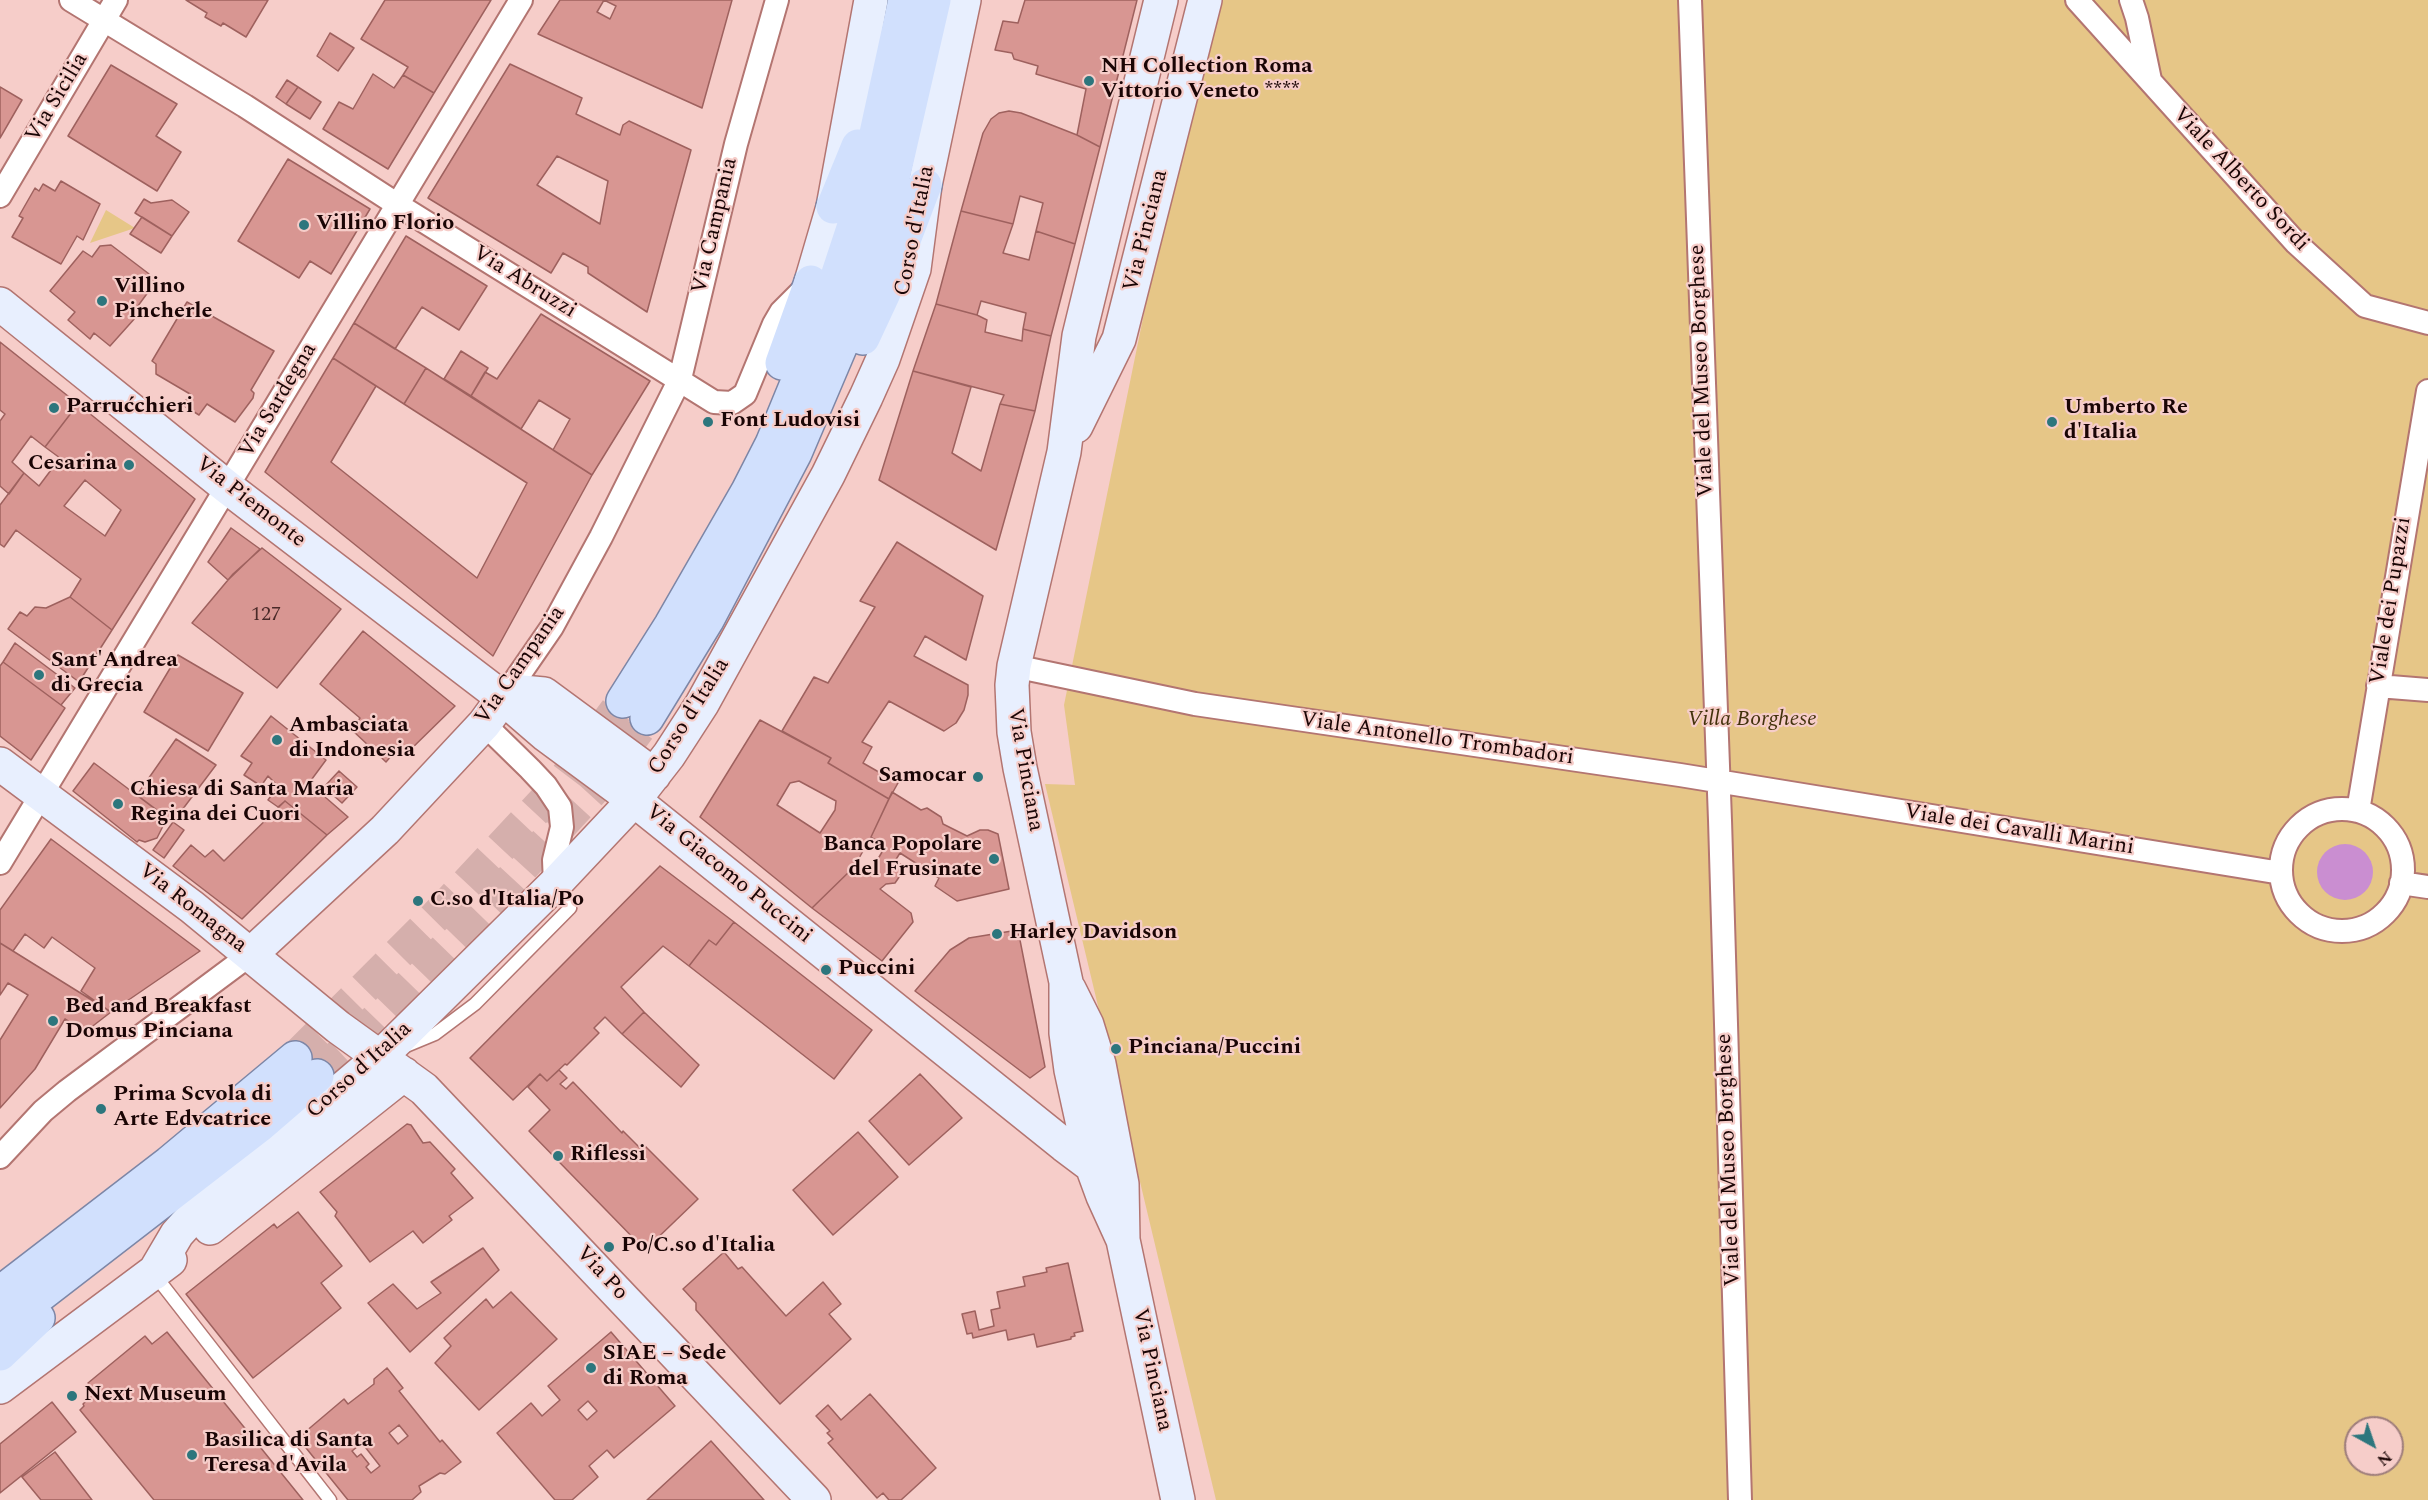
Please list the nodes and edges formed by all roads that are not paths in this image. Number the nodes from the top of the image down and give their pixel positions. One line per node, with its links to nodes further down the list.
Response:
1 (71, 0): 14 (street, Via Abruzzi)
2 (116, 0): 14 (street, Via Sicilia)
3 (521, 0): 19 (street, Via Sardegna)
4 (777, 0): 24 (street, Via Campania)
5 (871, 0): 20 (street)
6 (905, 0): 15 (main road, Corso d'Italia)
7 (934, 0): 27 (main road, Corso d'Italia)
8 (964, 0): 17 (street, Corso d'Italia)
9 (1161, 0): 26 (street, Via Pinciana)
10 (1205, 0): 26 (street, Via Pinciana)
11 (1690, 0): 36 (street, Viale del Museo Borghese)
12 (2077, 0): 16 (street, Viale Alberto Sordi)
13 (2131, 0): 16 (street)
14 (104, 20): 18 (street, Via Sicilia); 19 (street, Via Abruzzi)
15 (891, 63): 20 (main road); 29 (main road, Corso d'Italia)
16 (2150, 82): 23 (street, Viale Alberto Sordi)
17 (925, 185): 27 (main road); 37 (street, Corso d'Italia)
18 (0, 196)
19 (398, 205): 24 (street, Via Abruzzi); 28 (street, Via Sardegna)
20 (833, 207): 21 (street)
21 (811, 282): 24 (street, Via Abruzzi); 29 (main road)
22 (0, 304): 28 (street, Via Piemonte)
23 (2428, 323)
24 (680, 379): 33 (street, Via Campania)
25 (2428, 391): 31 (street, Viale dei Pupazzi)
26 (1064, 452): 30 (street, Via Pinciana)
27 (795, 453): 29 (main road, Corso d'Italia)
28 (227, 487): 33 (street, Via Piemonte); 38 (street, Via Sardegna)
29 (720, 537)
30 (1014, 666): 36 (street, Viale Antonello Trombadori); 46 (street, Via Pinciana)
31 (2378, 686): 32 (street); 39 (street, Viale dei Pupazzi)
32 (2428, 690)
33 (503, 698): 34 (street, Via Campania); 37 (street, Via Giacomo Puccini)
34 (484, 724): 43 (street); 45 (street, Via Campania)
35 (0, 764): 38 (street, Via Romagna)
36 (1718, 782): 41 (street, Viale dei Cavalli Marini); 61 (street, Viale del Museo Borghese)
37 (644, 788): 43 (street, Corso d'Italia); 49 (street, Via Giacomo Puccini)
38 (41, 795): 40 (street, Via Sardegna); 45 (street, Via Romagna)
39 (2358, 811): 41 (street); 42 (street)
40 (0, 864)
41 (2281, 873): 42 (street)
42 (2402, 883): 44 (street)
43 (555, 884): 47 (street, Corso d'Italia)
44 (2428, 887)
45 (251, 954): 47 (street, Via Romagna); 48 (street, Via Campania)
46 (1066, 982): 49 (street, Via Pinciana); 50 (street, Via Pinciana)
47 (392, 1066): 53 (street, Corso d'Italia); 59 (street, Via Po)
48 (0, 1157)
49 (1092, 1166): 50 (street, Via Giacomo Puccini); 52 (street, Via Pinciana)
50 (1122, 1184): 52 (street, Via Pinciana)
51 (171, 1193): 54 (main road, Corso d'Italia); 55 (main road, Corso d'Italia); 56 (main road)
52 (1124, 1240): 60 (street, Via Pinciana)
53 (154, 1273): 57 (street, Corso d'Italia); 58 (lane)
54 (0, 1293)
55 (0, 1326)
56 (0, 1354)
57 (0, 1386)
58 (330, 1500)
59 (814, 1500)
60 (1178, 1500)
61 (1740, 1500)

